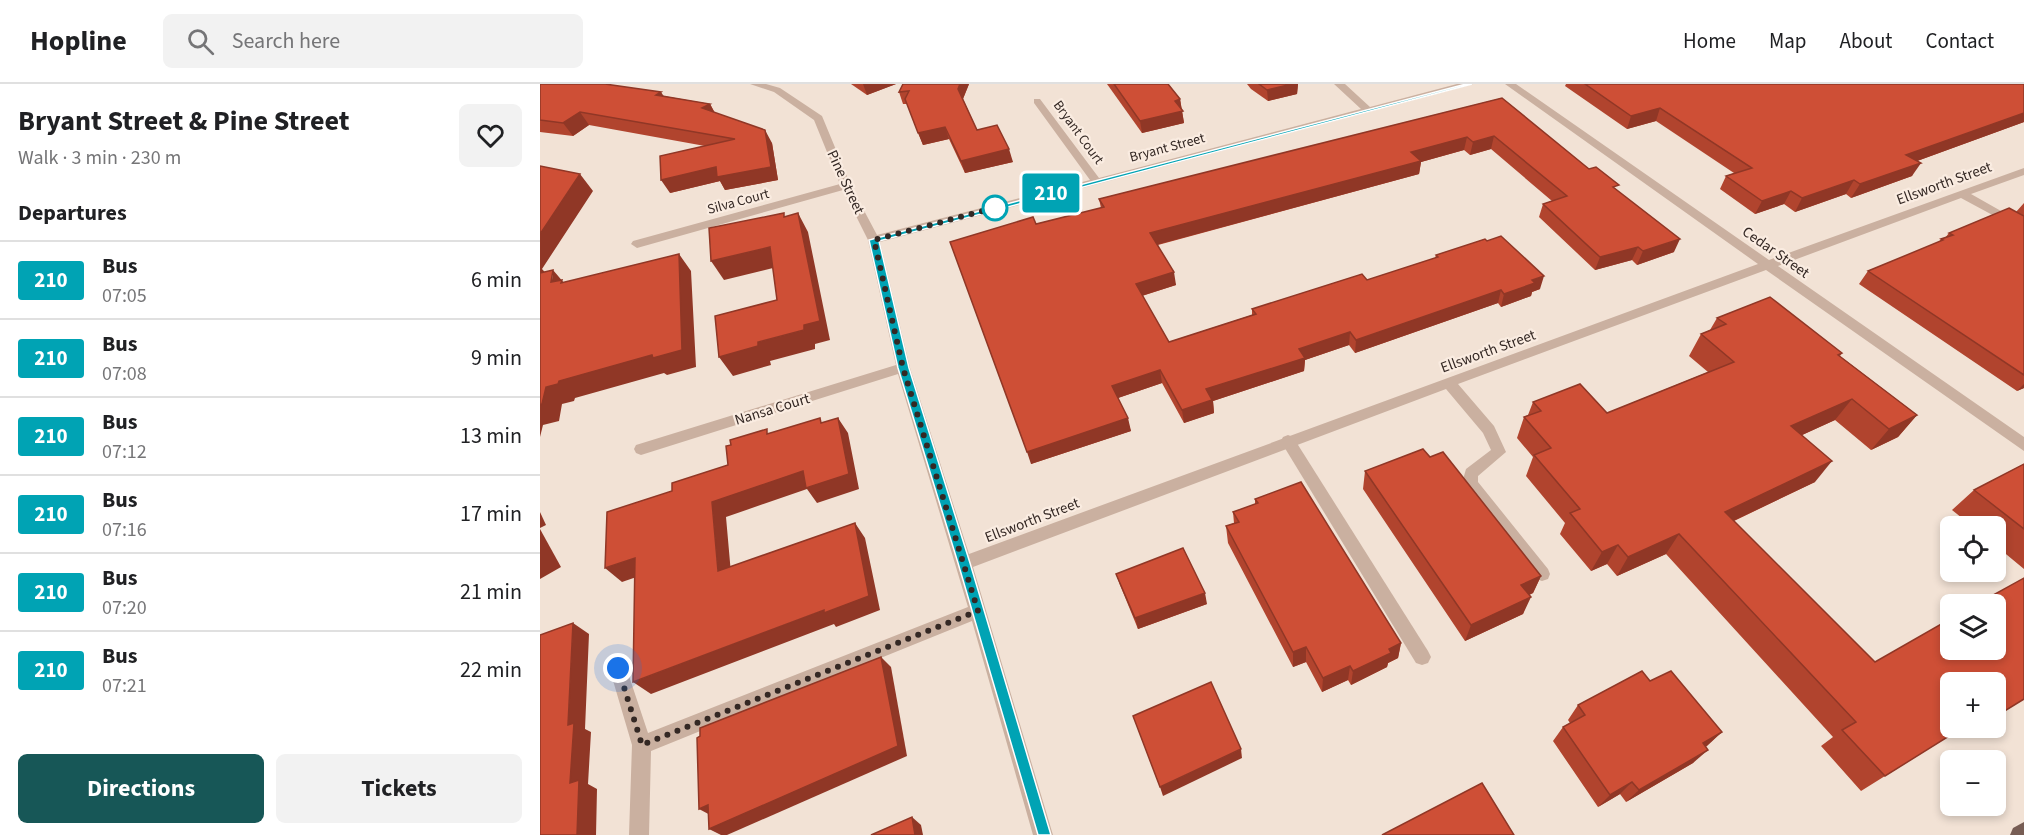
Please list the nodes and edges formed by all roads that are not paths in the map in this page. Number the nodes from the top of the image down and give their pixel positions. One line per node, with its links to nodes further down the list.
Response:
1 (754, 84): 9 (street, Pine Street)
2 (1339, 84): 6 (street)
3 (1468, 84): 6 (street, Bryant Street)
4 (1510, 84): 14 (street, Cedar Street)
5 (1037, 101): 8 (street, Bryant Court)
6 (1368, 110): 8 (street, Bryant Street)
7 (2024, 171): 10 (street, Ellsworth Street)
8 (1096, 181): 12 (street, Bryant Street)
9 (846, 186): 12 (street, Pine Street); 13 (street, Silva Court)
10 (1962, 194): 11 (street); 14 (street, Ellsworth Street)
11 (2024, 229)
12 (874, 240): 15 (street, Pine Street)
13 (637, 244)
14 (1767, 266): 16 (street, Ellsworth Street); 18 (street, Cedar Street)
15 (903, 368): 19 (street, Nansa Court); 20 (street, Pine Street)
16 (1449, 383): 17 (street, Ellsworth Street); 21 (street)
17 (1288, 441): 20 (street, Ellsworth Street); 23 (street)
18 (2024, 445)
19 (640, 449)
20 (964, 563): 22 (street, Pine Street)
21 (1542, 574)
22 (978, 611): 25 (street); 27 (street, Pine Street)
23 (1422, 657)
24 (618, 668): 25 (street)
25 (642, 745): 26 (street)
26 (639, 835)
27 (1043, 835)

